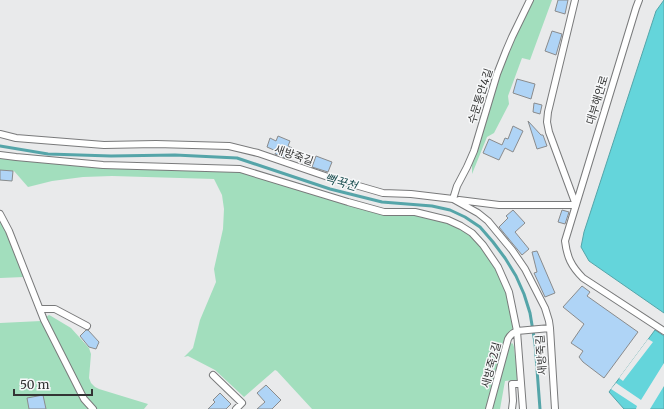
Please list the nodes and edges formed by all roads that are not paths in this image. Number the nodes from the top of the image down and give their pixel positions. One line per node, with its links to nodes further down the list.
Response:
1 (530, 0): 6 (lane, 수문통안4길)
2 (575, 0): 7 (lane)
3 (640, 0): 7 (lane, 대부해안로)
4 (0, 134): 6 (lane, 새방죽길)
5 (0, 155): 12 (lane, 새방죽길)
6 (453, 199): 7 (lane); 11 (lane, 새방죽길)
7 (576, 206): 13 (lane, 대부해안로)
8 (0, 214): 9 (lane)
9 (40, 309): 10 (lane); 16 (lane)
10 (87, 326)
11 (547, 329): 12 (lane); 21 (lane, 새방죽길)
12 (519, 331): 15 (lane, 새방죽길); 18 (lane, 새방죽2길)
13 (664, 331)
14 (213, 375): 17 (lane)
15 (521, 384): 19 (lane); 20 (lane, 새방죽길)
16 (93, 409)
17 (236, 409)
18 (489, 409)
19 (512, 409)
20 (523, 409)
21 (555, 409)

